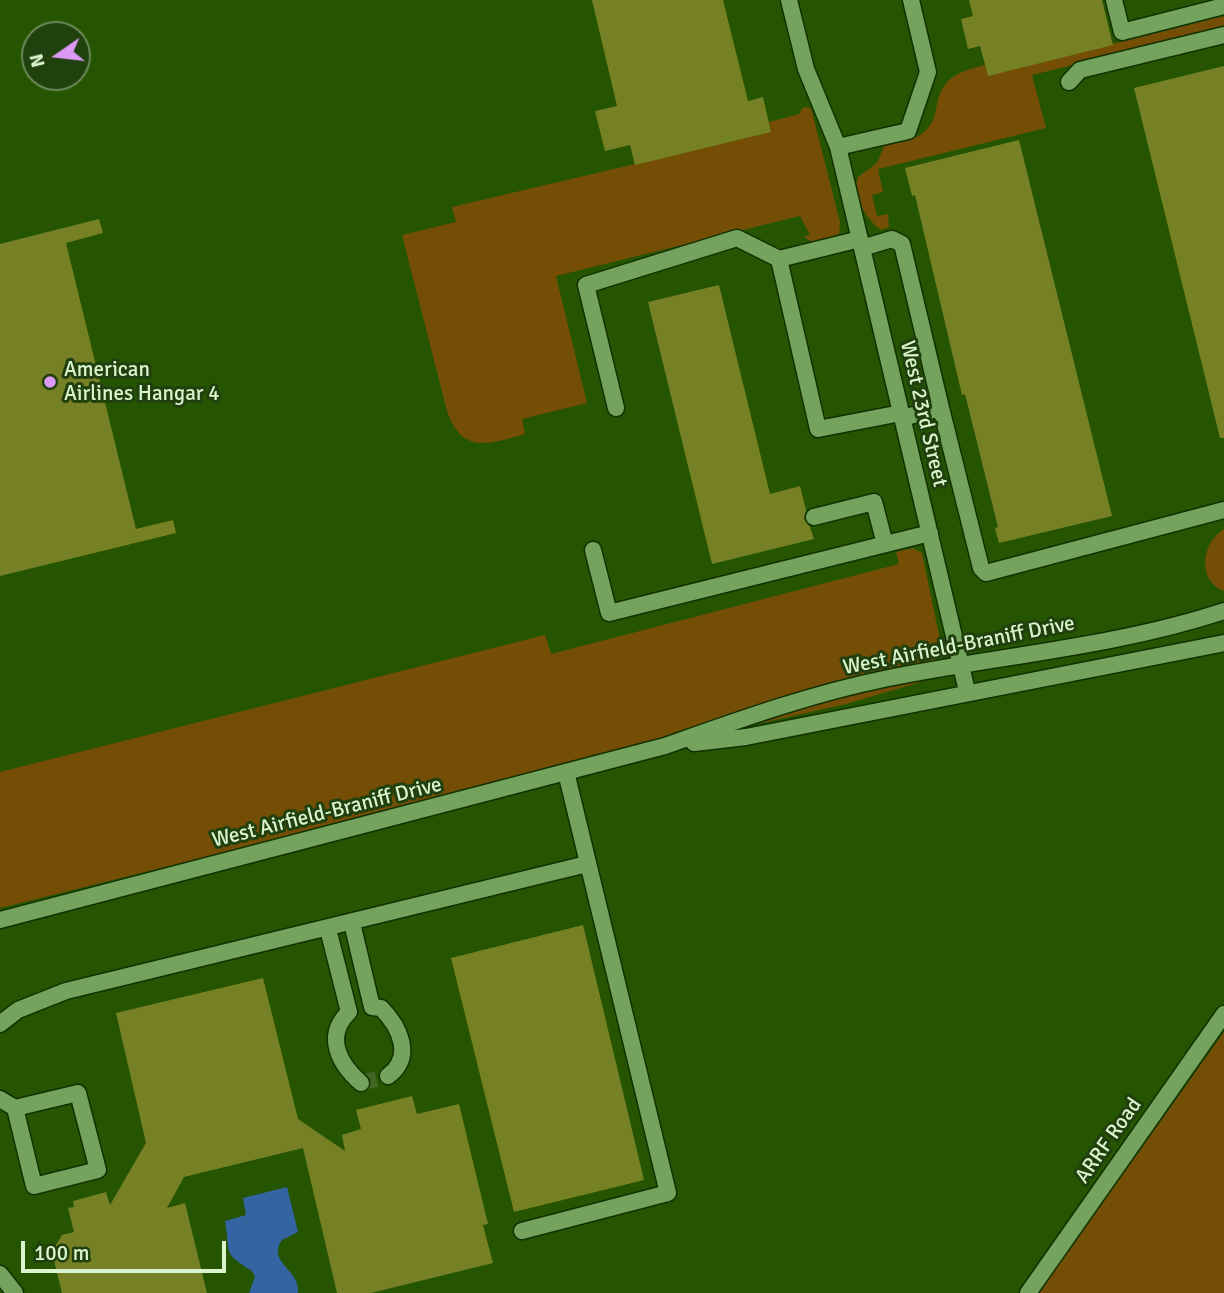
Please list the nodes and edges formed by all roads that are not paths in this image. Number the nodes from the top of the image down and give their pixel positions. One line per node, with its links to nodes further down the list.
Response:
1 (789, 0): 7 (street, West 23rd Street)
2 (911, 0): 7 (street)
3 (1114, 0): 4 (street)
4 (1224, 6)
5 (1224, 35): 6 (street)
6 (1069, 82)
7 (838, 147): 8 (street, West 23rd Street)
8 (861, 243): 9 (street); 11 (street); 12 (street, West 23rd Street)
9 (779, 259): 10 (street); 12 (street)
10 (616, 408)
11 (941, 408): 12 (street); 13 (street)
12 (902, 416): 15 (street, West 23rd Street)
13 (1224, 510)
14 (814, 517): 16 (street)
15 (930, 533): 16 (street); 20 (street, West 23rd Street)
16 (885, 544): 17 (street)
17 (593, 550)
18 (1224, 611): 20 (street, West Airfield-Braniff Drive)
19 (1224, 643): 21 (street, West Airfield-Braniff Drive)
20 (961, 664): 21 (street, West 23rd Street); 22 (street, West Airfield-Braniff Drive)
21 (967, 691): 22 (street, West Airfield-Braniff Drive)
22 (665, 747): 23 (street, West Airfield-Braniff Drive)
23 (566, 772): 24 (street); 25 (street, West Airfield-Braniff Drive)
24 (587, 864): 26 (street); 34 (street)
25 (0, 919)
26 (352, 923): 27 (street); 30 (street)
27 (328, 929): 29 (street); 31 (street)
28 (1224, 1014): 37 (street, ARRF Road)
29 (0, 1024)
30 (387, 1076)
31 (362, 1083)
32 (0, 1098): 33 (street)
33 (15, 1108): 33 (street)
34 (522, 1231)
35 (0, 1274): 36 (street)
36 (15, 1293)
37 (1028, 1293)

